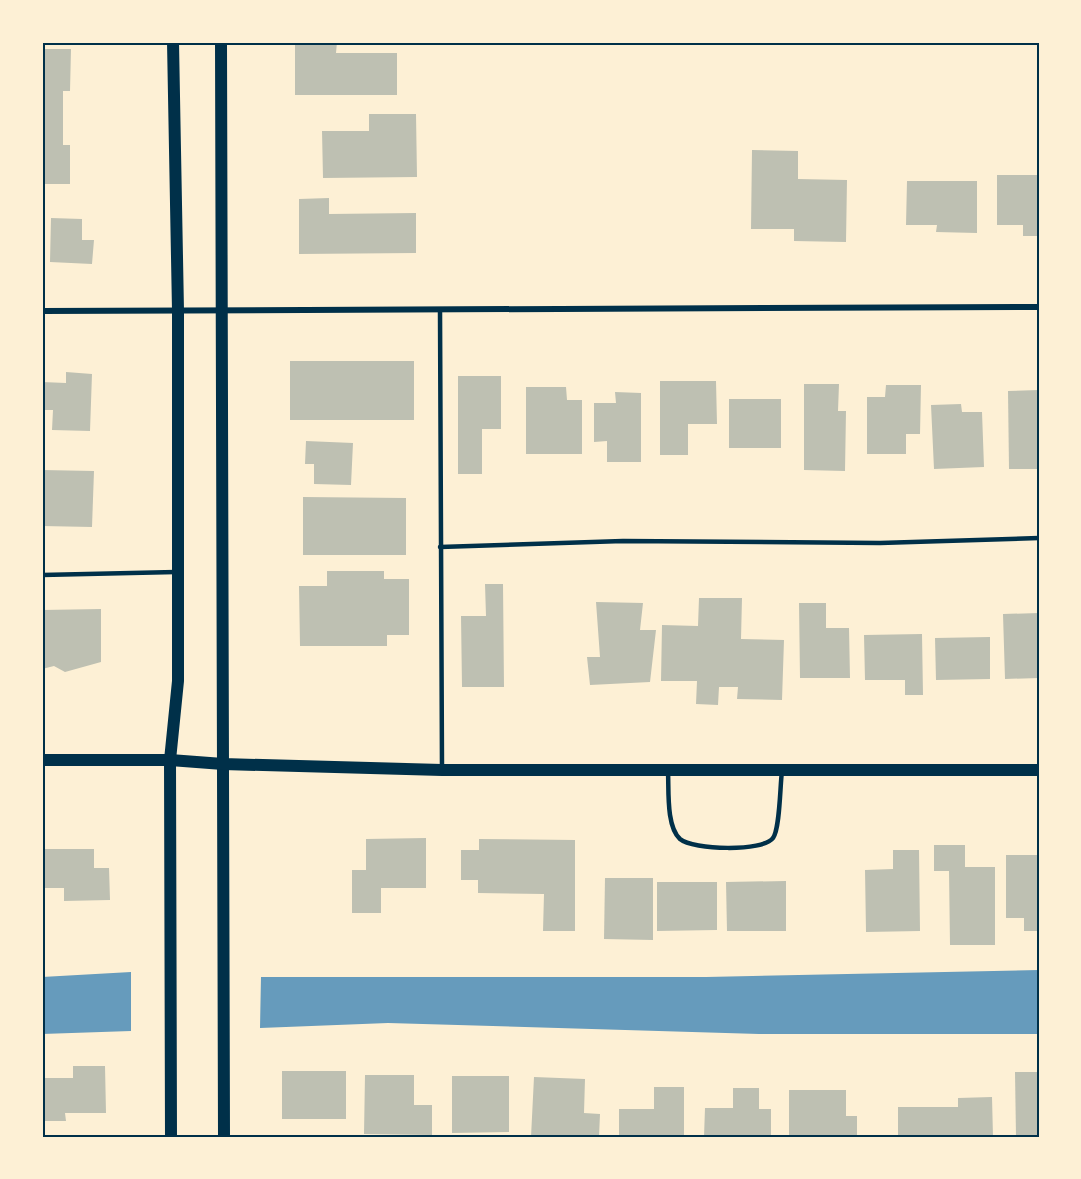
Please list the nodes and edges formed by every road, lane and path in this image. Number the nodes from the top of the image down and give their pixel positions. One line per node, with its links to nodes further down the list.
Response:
1 (173, 42): 6 (main road)
2 (221, 42): 7 (main road)
3 (1039, 307): 4 (street)
4 (440, 310): 7 (street); 9 (lane)
5 (42, 311): 6 (street)
6 (178, 311): 7 (street); 10 (main road)
7 (223, 311): 14 (main road)
8 (1039, 538): 9 (lane)
9 (440, 547): 15 (lane)
10 (178, 572): 11 (lane); 13 (main road)
11 (42, 575)
12 (42, 760): 13 (main road)
13 (170, 760): 14 (main road); 19 (main road)
14 (223, 764): 15 (main road); 20 (main road)
15 (442, 770): 17 (main road)
16 (1039, 770): 18 (main road)
17 (668, 771): 18 (main road); 18 (lane)
18 (782, 771)
19 (171, 1137)
20 (224, 1137)

